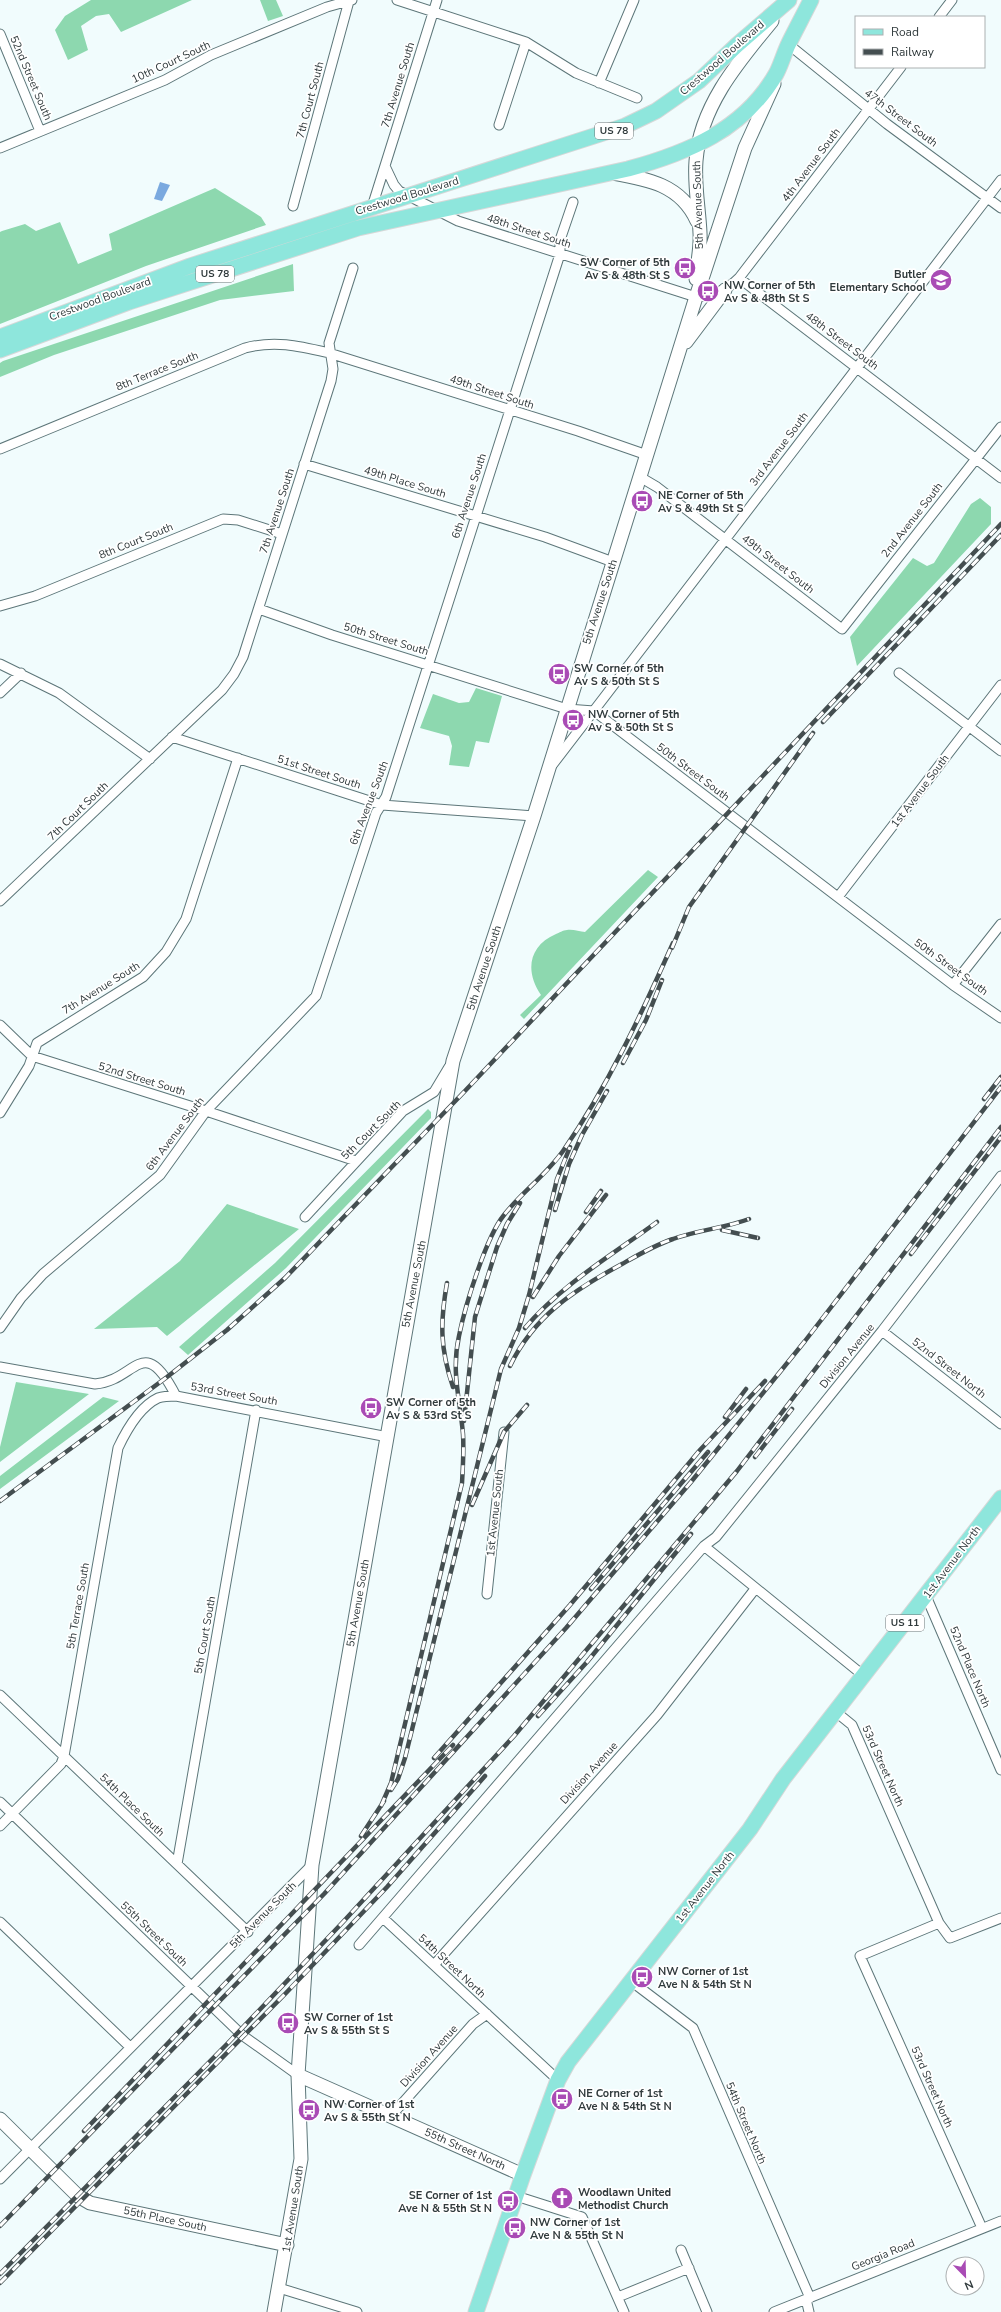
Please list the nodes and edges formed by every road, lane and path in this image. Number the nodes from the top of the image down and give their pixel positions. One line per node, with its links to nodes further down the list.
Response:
1 (351, 0): 8 (street, 10th Court South); 29 (street, 7th Court South)
2 (397, 0): 9 (street)
3 (437, 0): 9 (street, 7th Avenue South)
4 (634, 0): 16 (street)
5 (811, 0): 13 (main road, 5th Avenue South / US 78)
6 (952, 0): 10 (street)
7 (787, 2): 21 (street, 5th Avenue South); 26 (main road, Crestwood Boulevard / US 78)
8 (326, 4): 20 (street, 10th Court South)
9 (433, 12): 12 (street); 23 (street, 7th Avenue South)
10 (940, 16)
11 (0, 34): 20 (street, 52nd Street South)
12 (526, 42): 16 (street); 19 (street)
13 (788, 44): 15 (main road, 5th Avenue South / US 78); 18 (street, 47th Street South)
14 (900, 68): 18 (street, 4th Avenue South)
15 (776, 74): 21 (main road, Crestwood Boulevard / US 78); 38 (street, 5th Avenue South)
16 (599, 83): 17 (street)
17 (637, 98)
18 (869, 110): 27 (street, 47th Street South); 36 (street, 4th Avenue South)
19 (499, 125)
20 (40, 131): 22 (street, 10th Court South)
21 (698, 145): 24 (main road, Crestwood Boulevard / US 78); 33 (street, 5th Avenue South)
22 (0, 148)
23 (385, 166): 26 (street); 30 (street, 7th Avenue South)
24 (611, 173): 32 (main road, Crestwood Boulevard / US 78); 33 (street)
25 (1001, 180): 27 (street, 3rd Avenue South)
26 (409, 196): 30 (main road, Crestwood Boulevard / US 78); 32 (street, 48th Street South)
27 (987, 197): 31 (street, 47th Street South); 43 (street, 3rd Avenue South)
28 (573, 202): 34 (street, 6th Avenue South)
29 (293, 206)
30 (372, 207): 39 (main road, Crestwood Boulevard / US 78)
31 (1001, 208)
32 (434, 210): 34 (street, 48th Street South); 41 (main road, Crestwood Boulevard / US 78)
33 (700, 234): 38 (street, 5th Avenue South)
34 (560, 254): 38 (street, 48th Street South); 44 (street, 6th Avenue South)
35 (353, 268): 42 (street, 7th Avenue South)
36 (739, 278): 37 (street); 43 (street, 48th Street South)
37 (725, 290): 38 (street); 40 (street)
38 (697, 295): 40 (street, 5th Avenue South)
39 (0, 337)
40 (681, 348): 47 (street, 5th Avenue South)
41 (0, 350)
42 (329, 354): 44 (street, 49th Street South); 46 (street, 8th Terrace South); 49 (street, 7th Avenue South)
43 (856, 368): 48 (street, 48th Street South); 54 (street, 3rd Avenue South)
44 (509, 411): 47 (street, 49th Street South); 52 (street, 6th Avenue South)
45 (1001, 427): 48 (street, 2nd Avenue South)
46 (0, 449)
47 (647, 455): 50 (street, 5th Avenue South)
48 (975, 458): 51 (street, 48th Street South); 58 (street, 2nd Avenue South)
49 (304, 464): 52 (street, 49th Place South); 53 (street, 7th Avenue South)
50 (640, 477): 54 (street, 49th Street South); 55 (street, 5th Avenue South)
51 (1001, 478)
52 (475, 517): 55 (street, 49th Place South); 60 (street, 6th Avenue South)
53 (282, 534): 56 (street, 8th Court South); 57 (street, 7th Avenue South)
54 (725, 539): 58 (street, 49th Street South); 66 (street, 3rd Avenue South)
55 (613, 562): 65 (street, 5th Avenue South)
56 (0, 606)
57 (258, 609): 60 (street, 50th Street South); 68 (street, 7th Avenue South)
58 (842, 629)
59 (0, 664): 61 (street)
60 (428, 664): 65 (street, 50th Street South); 73 (street, 6th Avenue South)
61 (21, 673): 64 (street); 71 (street)
62 (899, 673): 67 (street)
63 (1001, 685): 67 (street, 1st Avenue South)
64 (0, 693)
65 (567, 709): 66 (street, 50th Street South); 72 (street, 5th Avenue South)
66 (594, 711): 72 (street, 3rd Avenue South); 75 (street, 50th Street South)
67 (970, 726): 69 (street); 75 (street, 1st Avenue South)
68 (172, 738): 70 (street, 51st Street South); 71 (street, 7th Court South)
69 (1001, 751)
70 (238, 758): 73 (street, 51st Street South); 81 (street, 7th Avenue South)
71 (150, 759): 76 (street, 7th Court South)
72 (547, 771): 74 (street, 5th Avenue South)
73 (382, 805): 74 (street, 51st Street South); 83 (street, 6th Avenue South)
74 (534, 816): 82 (street, 5th Avenue South)
75 (838, 897): 78 (street, 50th Street South)
76 (0, 902)
77 (1001, 924): 78 (street)
78 (953, 985): 79 (street, 50th Street South)
79 (1001, 1018)
80 (0, 1025): 81 (street, 52nd Street South)
81 (32, 1056): 83 (street, 52nd Street South); 84 (street, 7th Avenue South)
82 (453, 1061): 85 (street, 5th Court South); 95 (street, 5th Avenue South)
83 (206, 1111): 85 (street, 52nd Street South); 88 (street, 6th Avenue South)
84 (0, 1113)
85 (356, 1161): 87 (street, 5th Court South)
86 (1001, 1176): 89 (street, Division Avenue)
87 (305, 1217)
88 (0, 1328)
89 (882, 1331): 93 (street, 52nd Street North); 97 (street, Division Avenue)
90 (0, 1367): 91 (street, 53rd Street South)
91 (176, 1396): 92 (street, 53rd Street South); 104 (street, 5th Terrace South)
92 (256, 1410): 95 (street, 53rd Street South); 109 (street, 5th Court South)
93 (1001, 1424)
94 (504, 1432): 99 (street, 1st Avenue South)
95 (388, 1437): 110 (street, 5th Avenue South)
96 (1001, 1498): 100 (main road, 1st Avenue North / US 11)
97 (704, 1546): 98 (street); 111 (street, Division Avenue)
98 (755, 1589): 101 (street); 117 (street, Division Avenue)
99 (487, 1594)
100 (926, 1596): 101 (main road, 1st Avenue North / US 11); 105 (street, 52nd Place North)
101 (864, 1676): 103 (main road, 1st Avenue North / US 11)
102 (0, 1695): 104 (street, 54th Place South)
103 (836, 1712): 114 (street, 53rd Street North); 118 (main road, 1st Avenue North / US 11)
104 (64, 1756): 107 (street, 5th Terrace South); 109 (street, 54th Place South)
105 (1001, 1770)
106 (0, 1802): 107 (street, 55th Street South)
107 (12, 1813): 108 (street, 5th Terrace South); 119 (street, 55th Street South)
108 (0, 1826)
109 (177, 1864): 115 (street, 54th Place South)
110 (312, 1865): 115 (street, 5th Avenue South); 122 (street, 1st Avenue South)
111 (383, 1918): 116 (street, Division Avenue); 117 (street, 54th Street North)
112 (1001, 1918): 114 (street, 53rd Street North)
113 (0, 1922): 121 (street)
114 (939, 1923): 131 (street, 53rd Street North)
115 (248, 1932): 119 (street, 5th Avenue South)
116 (359, 1946)
117 (434, 1965): 120 (street, 54th Street North)
118 (631, 1981): 123 (main road, 1st Avenue North / US 11); 137 (street, 54th Street North)
119 (191, 1986): 121 (street, 5th Avenue South); 122 (street, 55th Street South)
120 (487, 2014): 123 (street, 54th Street North); 124 (street, Division Avenue)
121 (130, 2047): 126 (street, 5th Avenue South)
122 (298, 2075): 124 (street, 55th Street North); 132 (street, 1st Avenue South)
123 (558, 2080): 127 (main road, 1st Avenue North / US 11)
124 (391, 2116): 127 (street, 55th Street North)
125 (0, 2119): 126 (street, 55th Place South)
126 (31, 2148): 128 (street, 5th Avenue South); 132 (street, 55th Place South)
127 (522, 2175): 129 (main road, 1st Avenue North / US 11)
128 (0, 2179)
129 (516, 2196): 136 (street); 140 (main road, 1st Avenue North / US 11)
130 (1001, 2221): 131 (street, Georgia Road)
131 (982, 2228): 137 (street, Georgia Road)
132 (287, 2245): 135 (street, 1st Avenue South)
133 (681, 2250): 134 (street)
134 (689, 2268): 136 (street); 142 (street)
135 (279, 2288): 138 (street, 1st Avenue South); 139 (street)
136 (618, 2297): 141 (street)
137 (808, 2299): 143 (street, Georgia Road); 144 (street, 54th Street North)
138 (274, 2312)
139 (357, 2312)
140 (476, 2312)
141 (624, 2312)
142 (707, 2312)
143 (774, 2312)
144 (809, 2312)

